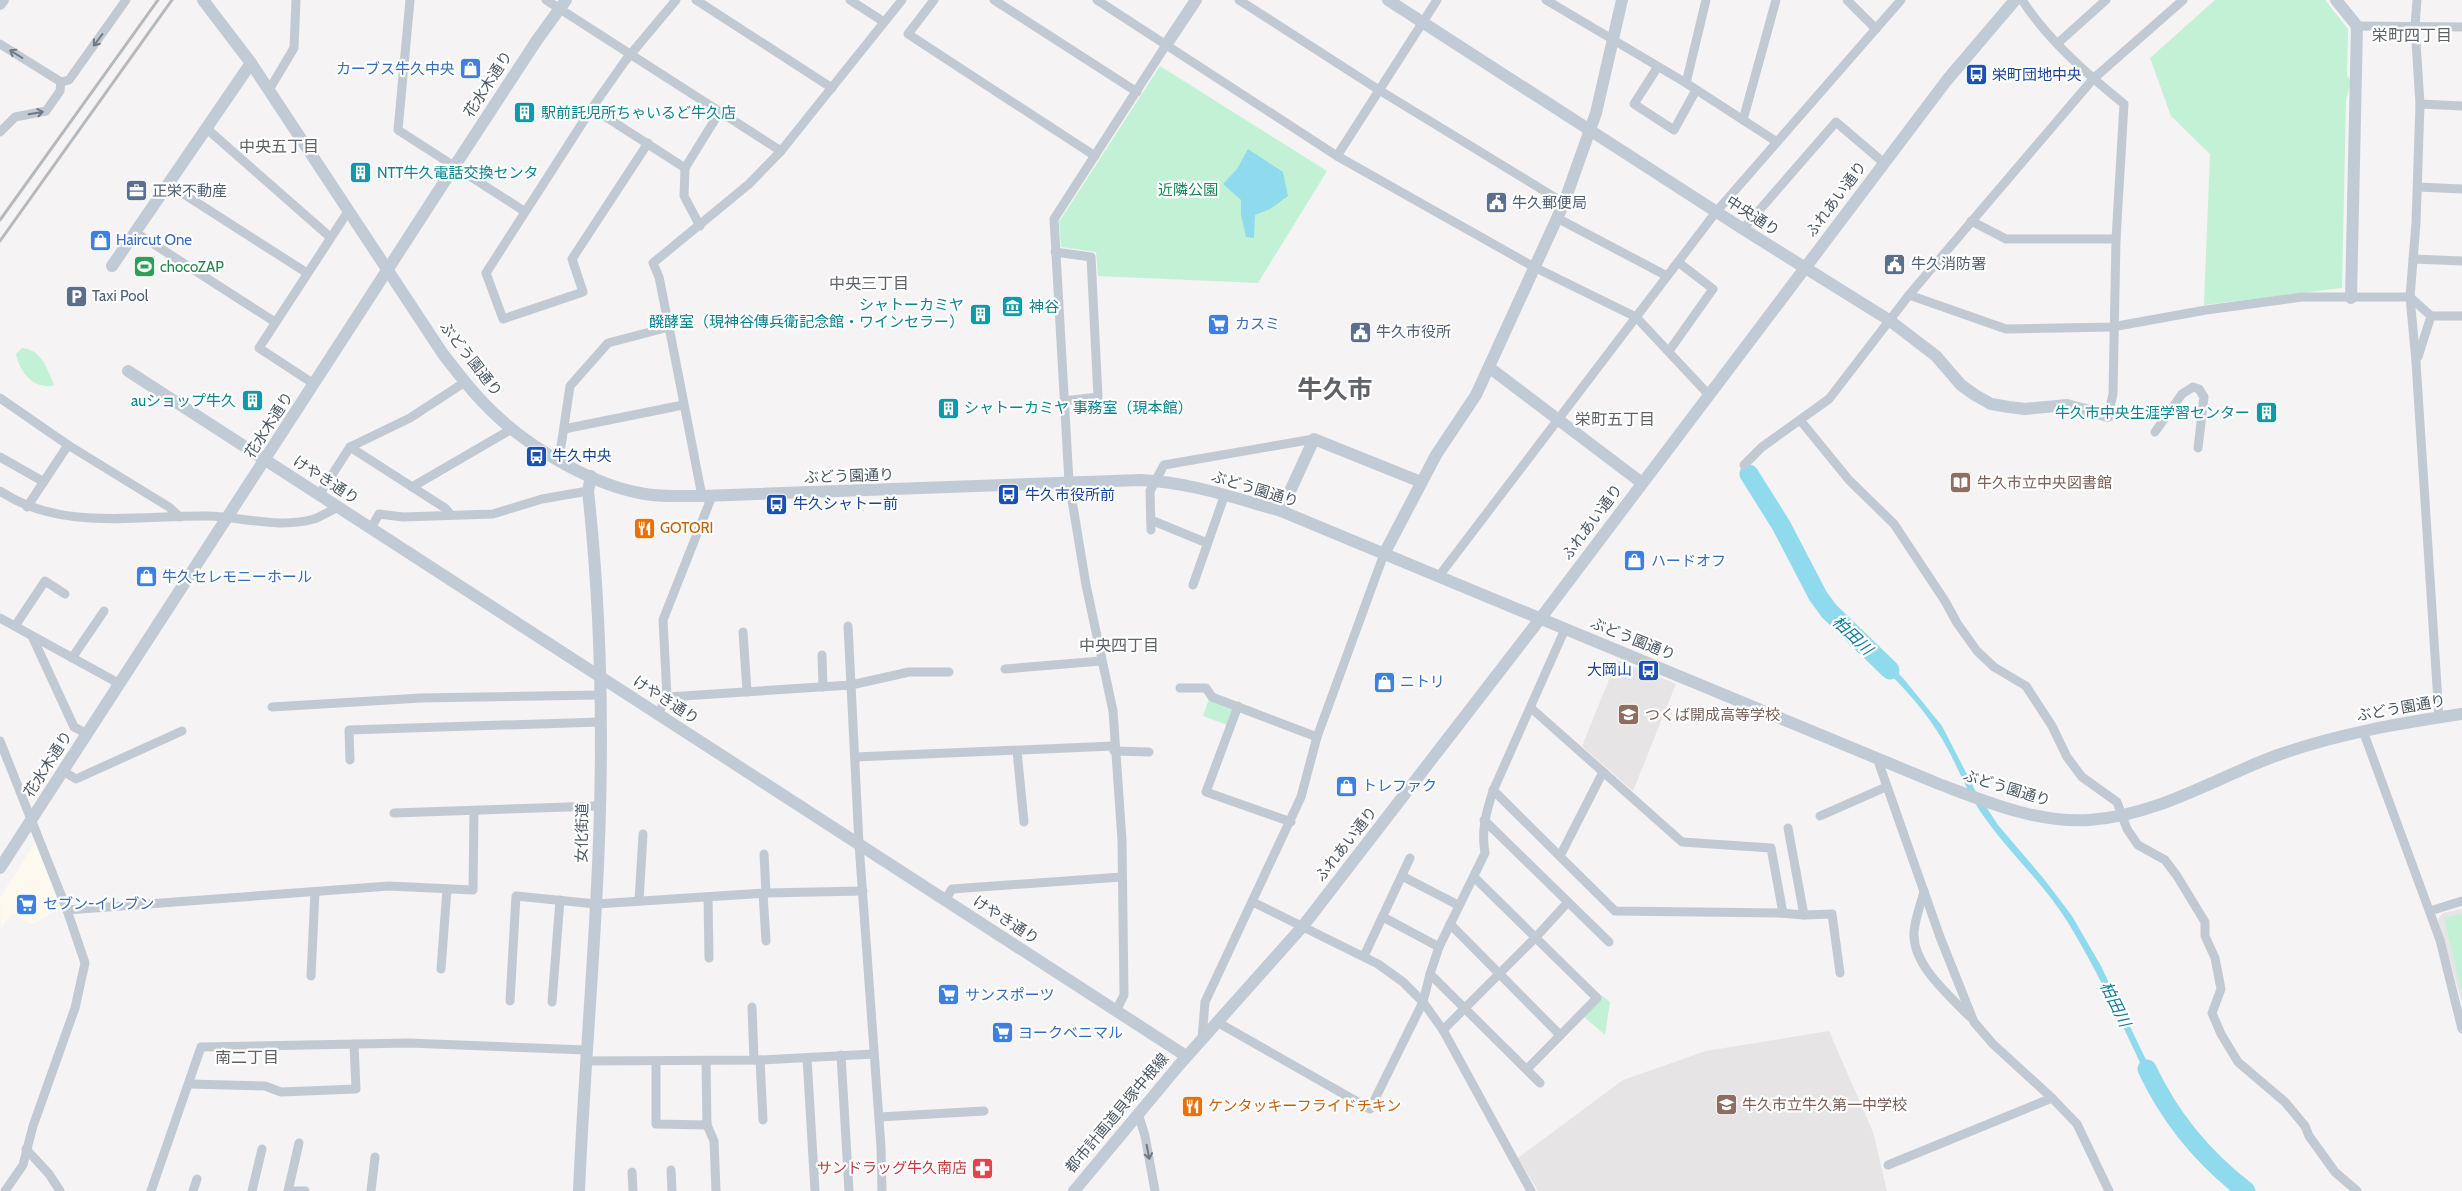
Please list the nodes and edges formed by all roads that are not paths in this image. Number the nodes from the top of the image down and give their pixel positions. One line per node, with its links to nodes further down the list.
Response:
1 (3, 0): 30 (street)
2 (126, 0): 46 (street, one-way to 46)
3 (203, 0): 43 (street, ぶどう園通り)
4 (296, 0): 49 (street)
5 (410, 0): 67 (street)
6 (546, 0): 31 (street)
7 (676, 0): 42 (street)
8 (696, 0): 48 (street)
9 (850, 0): 32 (street)
10 (902, 0): 32 (street)
11 (934, 0): 64 (street)
12 (994, 0): 52 (street)
13 (1097, 0): 41 (street)
14 (1196, 0): 41 (street)
15 (1239, 0): 50 (street)
16 (1388, 0): 33 (street, 中央通り)
17 (1437, 0): 33 (street)
18 (1546, 0): 38 (street)
19 (1622, 0): 38 (street)
20 (1706, 0): 47 (street)
21 (1776, 0): 57 (street)
22 (1847, 0): 37 (street)
23 (1901, 0): 37 (street)
24 (2015, 0): 66 (street, ふれあい通り)
25 (2022, 0): 39 (street)
26 (2106, 0): 39 (street)
27 (2183, 0): 45 (street)
28 (2336, 0): 34 (street)
29 (2417, 0): 35 (street)
30 (0, 4)
31 (562, 4): 42 (street); 67 (street, 花水木通り)
32 (884, 22): 48 (street)
33 (1423, 22): 50 (street); 59 (street, 中央通り)
34 (2357, 26): 35 (street); 95 (street)
35 (2415, 26): 36 (street); 53 (street)
36 (2462, 28)
37 (1876, 29): 61 (street)
38 (1613, 38): 44 (street); 59 (street)
39 (2058, 42): 45 (street)
40 (0, 44): 46 (street, one-way to 40)
41 (1166, 45): 52 (street); 65 (street)
42 (630, 55): 55 (street); 56 (street)
43 (251, 63): 49 (street, ぶどう園通り); 58 (street)
44 (1657, 68): 47 (street); 51 (street)
45 (2092, 79): 77 (street); 82 (street)
46 (61, 82): 60 (street, one-way to 46)
47 (1686, 83): 51 (street)
48 (832, 88): 63 (street)
49 (269, 90): 73 (street, ぶどう園通り)
50 (1378, 90): 65 (street); 72 (street)
51 (1696, 90): 57 (street)
52 (1137, 92): 64 (street)
53 (2420, 104): 54 (street); 70 (street)
54 (2462, 106)
55 (592, 108): 62 (street); 74 (street)
56 (719, 113): 63 (street); 68 (street)
57 (1743, 120): 61 (street)
58 (206, 128): 69 (street); 81 (street)
59 (1590, 131): 72 (street); 75 (street, 中央通り)
60 (0, 132)
61 (1777, 142): 75 (street)
62 (648, 143): 68 (street); 74 (street)
63 (781, 150): 78 (street)
64 (1095, 156): 83 (street)
65 (1336, 156): 88 (street)
66 (1884, 162): 79 (street); 89 (street, ふれあい通り)
67 (454, 167): 74 (street); 90 (street, 花水木通り)
68 (685, 168): 78 (street)
69 (168, 184): 80 (street); 91 (street)
70 (2418, 187): 71 (street); 84 (street)
71 (2462, 189)
72 (1564, 203): 76 (street)
73 (349, 210): 81 (street); 90 (street, ぶどう園通り)
74 (524, 212)
75 (1716, 212): 79 (street, 中央通り); 86 (street)
76 (1557, 218): 88 (street); 92 (street)
77 (1971, 221): 82 (street); 93 (street)
78 (700, 226): 101 (street)
79 (1743, 229): 89 (street, 中央通り)
80 (135, 232): 87 (street); 100 (street)
81 (330, 237): 91 (street)
82 (2116, 239): 102 (street)
83 (1056, 252): 111 (street); 111 (street)
84 (2413, 259): 85 (street); 94 (street)
85 (2462, 260)
86 (1678, 262): 92 (street); 103 (street)
87 (112, 266)
88 (1534, 267): 98 (street); 105 (street)
89 (1804, 268): 99 (street, 中央通り); 109 (street, ふれあい通り)
90 (388, 270): 107 (street, ぶどう園通り); 108 (street, 花水木通り)
91 (307, 273): 100 (street)
92 (1667, 276): 98 (street)
93 (1909, 295): 99 (street); 102 (street)
94 (2410, 297): 95 (street); 96 (street); 104 (street)
95 (2350, 298): 102 (street)
96 (2430, 316): 97 (street); 104 (street)
97 (2462, 316)
98 (1636, 317): 103 (street); 114 (street)
99 (1889, 320): 113 (street, 中央通り); 115 (street)
100 (275, 322): 108 (street)
101 (669, 327): 112 (street); 117 (street)
102 (2112, 327): 113 (street)
103 (1668, 351): 109 (street)
104 (2416, 362): 177 (street)
105 (1490, 368): 114 (street); 131 (street)
106 (128, 372): 124 (street, けやき通り)
107 (465, 382): 116 (street, ぶどう園通り); 121 (street)
108 (314, 384): 124 (street, 花水木通り)
109 (1708, 394): 132 (street, ふれあい通り)
110 (0, 398): 120 (street)
111 (1063, 401): 130 (street)
112 (683, 405): 117 (street); 138 (street)
113 (2108, 416)
114 (1558, 420): 132 (street); 148 (street)
115 (1800, 420): 126 (street); 198 (street)
116 (512, 429): 125 (street, ぶどう園通り); 133 (street)
117 (564, 429): 125 (street)
118 (2155, 432): 122 (street)
119 (1314, 439): 128 (street); 131 (street); 141 (street)
120 (68, 445): 129 (street); 143 (street)
121 (350, 447): 133 (street); 137 (street)
122 (2198, 448)
123 (0, 456): 129 (street)
124 (266, 460): 137 (street, けやき通り); 144 (street, 花水木通り)
125 (559, 460): 127 (street, ぶどう園通り)
126 (1744, 465)
127 (591, 476): 134 (street, 女化街道); 138 (street, ぶどう園通り)
128 (1155, 481): 130 (street, ぶどう園通り); 136 (street, ぶどう園通り); 146 (street)
129 (44, 482): 139 (street)
130 (1069, 482): 138 (street, ぶどう園通り); 161 (street)
131 (1420, 482): 147 (street)
132 (1642, 483): 153 (street, ふれあい通り)
133 (412, 487): 142 (street)
134 (588, 491): 142 (street); 164 (street, 女化街道)
135 (0, 492): 139 (street)
136 (1225, 494): 141 (street, ぶどう園通り); 146 (street)
137 (319, 495): 140 (street, けやき通り)
138 (707, 496): 171 (street)
139 (27, 507): 143 (street)
140 (338, 507): 144 (street); 145 (street, けやき通り)
141 (1281, 511): 147 (street, ぶどう園通り)
142 (451, 515): 145 (street)
143 (180, 517): 144 (street)
144 (228, 518): 165 (street, 花水木通り)
145 (370, 528): 164 (street, けやき通り)
146 (1207, 544): 149 (street)
147 (1384, 554): 148 (street, ぶどう園通り); 182 (street)
148 (1439, 576): 153 (street, ぶどう園通り)
149 (1193, 585)
150 (65, 594): 154 (street)
151 (104, 611): 160 (street)
152 (0, 618): 154 (street)
153 (1540, 619): 156 (street, ぶどう園通り); 233 (street, ふれあい通り)
154 (15, 626): 158 (street)
155 (848, 626): 166 (street)
156 (1565, 629): 174 (street); 188 (street, ぶどう園通り)
157 (743, 632): 169 (street)
158 (32, 636): 160 (street); 181 (street)
159 (822, 655): 167 (street)
160 (72, 658): 165 (street)
161 (1101, 661): 162 (street); 184 (street)
162 (1005, 668)
163 (949, 672): 166 (street)
164 (600, 676): 170 (street, 女化街道); 175 (street, けやき通り)
165 (120, 684): 181 (street, 花水木通り)
166 (851, 685): 167 (street); 187 (street)
167 (823, 687): 169 (street)
168 (1180, 688): 172 (street)
169 (747, 692): 171 (street)
170 (600, 695): 173 (street); 178 (street, 女化街道)
171 (668, 697): 175 (street)
172 (1238, 706): 182 (street); 202 (street)
173 (272, 707)
174 (1531, 708): 191 (street); 193 (street)
175 (658, 714): 205 (street, けやき通り)
176 (2462, 714): 177 (street, ぶどう園通り)
177 (2439, 717): 180 (street, ぶどう園通り)
178 (600, 722): 189 (street); 194 (street, 女化街道)
179 (182, 731): 190 (street)
180 (2363, 731): 198 (street, ぶどう園通り); 228 (street)
181 (87, 734): 190 (street, 花水木通り)
182 (1317, 736): 202 (street)
183 (0, 741): 199 (street)
184 (1114, 748): 185 (street); 186 (street); 211 (street)
185 (1017, 751): 187 (street); 201 (street)
186 (1149, 752)
187 (855, 757): 205 (street)
188 (1877, 758): 192 (street); 198 (street, ぶどう園通り)
189 (350, 760)
190 (63, 771): 199 (street, 花水木通り)
191 (1603, 772): 207 (street); 229 (street)
192 (1886, 787): 197 (street); 214 (street)
193 (1494, 790): 200 (street); 207 (street)
194 (598, 806): 195 (street); 225 (street, 女化街道)
195 (474, 812): 196 (street); 213 (street)
196 (394, 813)
197 (1820, 816)
198 (2124, 816): 302 (street)
199 (31, 820): 209 (street, 花水木通り); 227 (street)
200 (1484, 820): 212 (street); 224 (street)
201 (1024, 822)
202 (1291, 822): 223 (street)
203 (1788, 828): 230 (street)
204 (643, 834): 221 (street)
205 (859, 844): 215 (street); 220 (street, けやき通り)
206 (764, 854): 217 (street)
207 (1560, 856): 229 (street)
208 (1410, 858): 210 (street)
209 (0, 868)
210 (1402, 876): 226 (street); 231 (street)
211 (1122, 877): 220 (street); 250 (street)
212 (1475, 878): 226 (street); 234 (street)
213 (447, 889): 216 (street); 240 (street)
214 (1924, 890): 252 (street); 252 (street)
215 (863, 891): 217 (street); 258 (street)
216 (315, 892): 227 (street); 244 (street)
217 (765, 893): 218 (street); 235 (street)
218 (708, 897): 221 (street); 239 (street)
219 (560, 900): 225 (street); 245 (street); 246 (street)
220 (945, 900): 250 (street, けやき通り)
221 (639, 901): 225 (street)
222 (2462, 901): 228 (street)
223 (1253, 902): 233 (street); 256 (street)
224 (1568, 902): 234 (street); 236 (street)
225 (596, 904): 260 (street, 女化街道)
226 (1458, 906): 232 (street)
227 (67, 910): 276 (street)
228 (2430, 911): 253 (street)
229 (1780, 913): 230 (street)
230 (1804, 915): 241 (street)
231 (1383, 916): 237 (street); 238 (street)
232 (1450, 924): 237 (street); 243 (street)
233 (1303, 926): 238 (street); 251 (street, ふれあい通り)
234 (1536, 937): 243 (street); 255 (street)
235 (766, 941)
236 (1609, 942)
237 (1439, 947): 242 (street)
238 (1364, 956): 247 (street)
239 (709, 958)
240 (441, 969)
241 (1840, 973)
242 (1430, 974): 247 (street); 249 (street)
243 (1498, 975): 249 (street); 255 (street)
244 (311, 976)
245 (510, 1001)
246 (552, 1002)
247 (1423, 1002): 251 (street); 254 (street)
248 (752, 1007): 263 (street)
249 (1464, 1009): 254 (street); 266 (street)
250 (1116, 1011): 261 (street, けやき通り)
251 (1217, 1022): 256 (street, ふれあい通り)
252 (1974, 1022): 269 (street)
253 (2462, 1029)
254 (1443, 1030): 300 (street)
255 (1560, 1035): 266 (street)
256 (1202, 1039): 261 (street, ふれあい通り)
257 (354, 1044): 260 (street); 268 (street); 268 (street)
258 (873, 1054): 259 (street); 272 (street)
259 (841, 1055): 262 (street); 296 (street)
260 (586, 1056): 264 (street); 291 (street, 女化街道)
261 (1186, 1056): 271 (street, 都市計画道貝塚中根線)
262 (807, 1058): 263 (street); 295 (street)
263 (757, 1060): 265 (street); 273 (street)
264 (656, 1061): 265 (street); 274 (street)
265 (706, 1061): 274 (street)
266 (1527, 1069): 267 (street)
267 (1540, 1083)
268 (189, 1084): 285 (street)
269 (2052, 1098): 279 (street); 301 (street)
270 (984, 1111): 272 (street)
271 (1138, 1113): 298 (street, 都市計画道貝塚中根線); 299 (street, one-way to 299)
272 (879, 1118): 297 (street)
273 (763, 1120)
274 (707, 1125): 294 (street)
275 (299, 1142): 288 (street)
276 (26, 1149): 283 (street); 284 (street)
277 (262, 1149): 287 (street)
278 (375, 1157): 290 (street)
279 (1888, 1165)
280 (671, 1170): 293 (street)
281 (632, 1172): 292 (street)
282 (197, 1179): 286 (street)
283 (5, 1191)
284 (60, 1191)
285 (151, 1191)
286 (193, 1191)
287 (252, 1191)
288 (288, 1191): 289 (street)
289 (305, 1191)
290 (371, 1191)
291 (578, 1191)
292 (633, 1191)
293 (672, 1191)
294 (716, 1191)
295 (815, 1191)
296 (849, 1191)
297 (882, 1191)
298 (1074, 1191)
299 (1156, 1191)
300 (1531, 1191)
301 (2109, 1191)
302 (2357, 1191)

